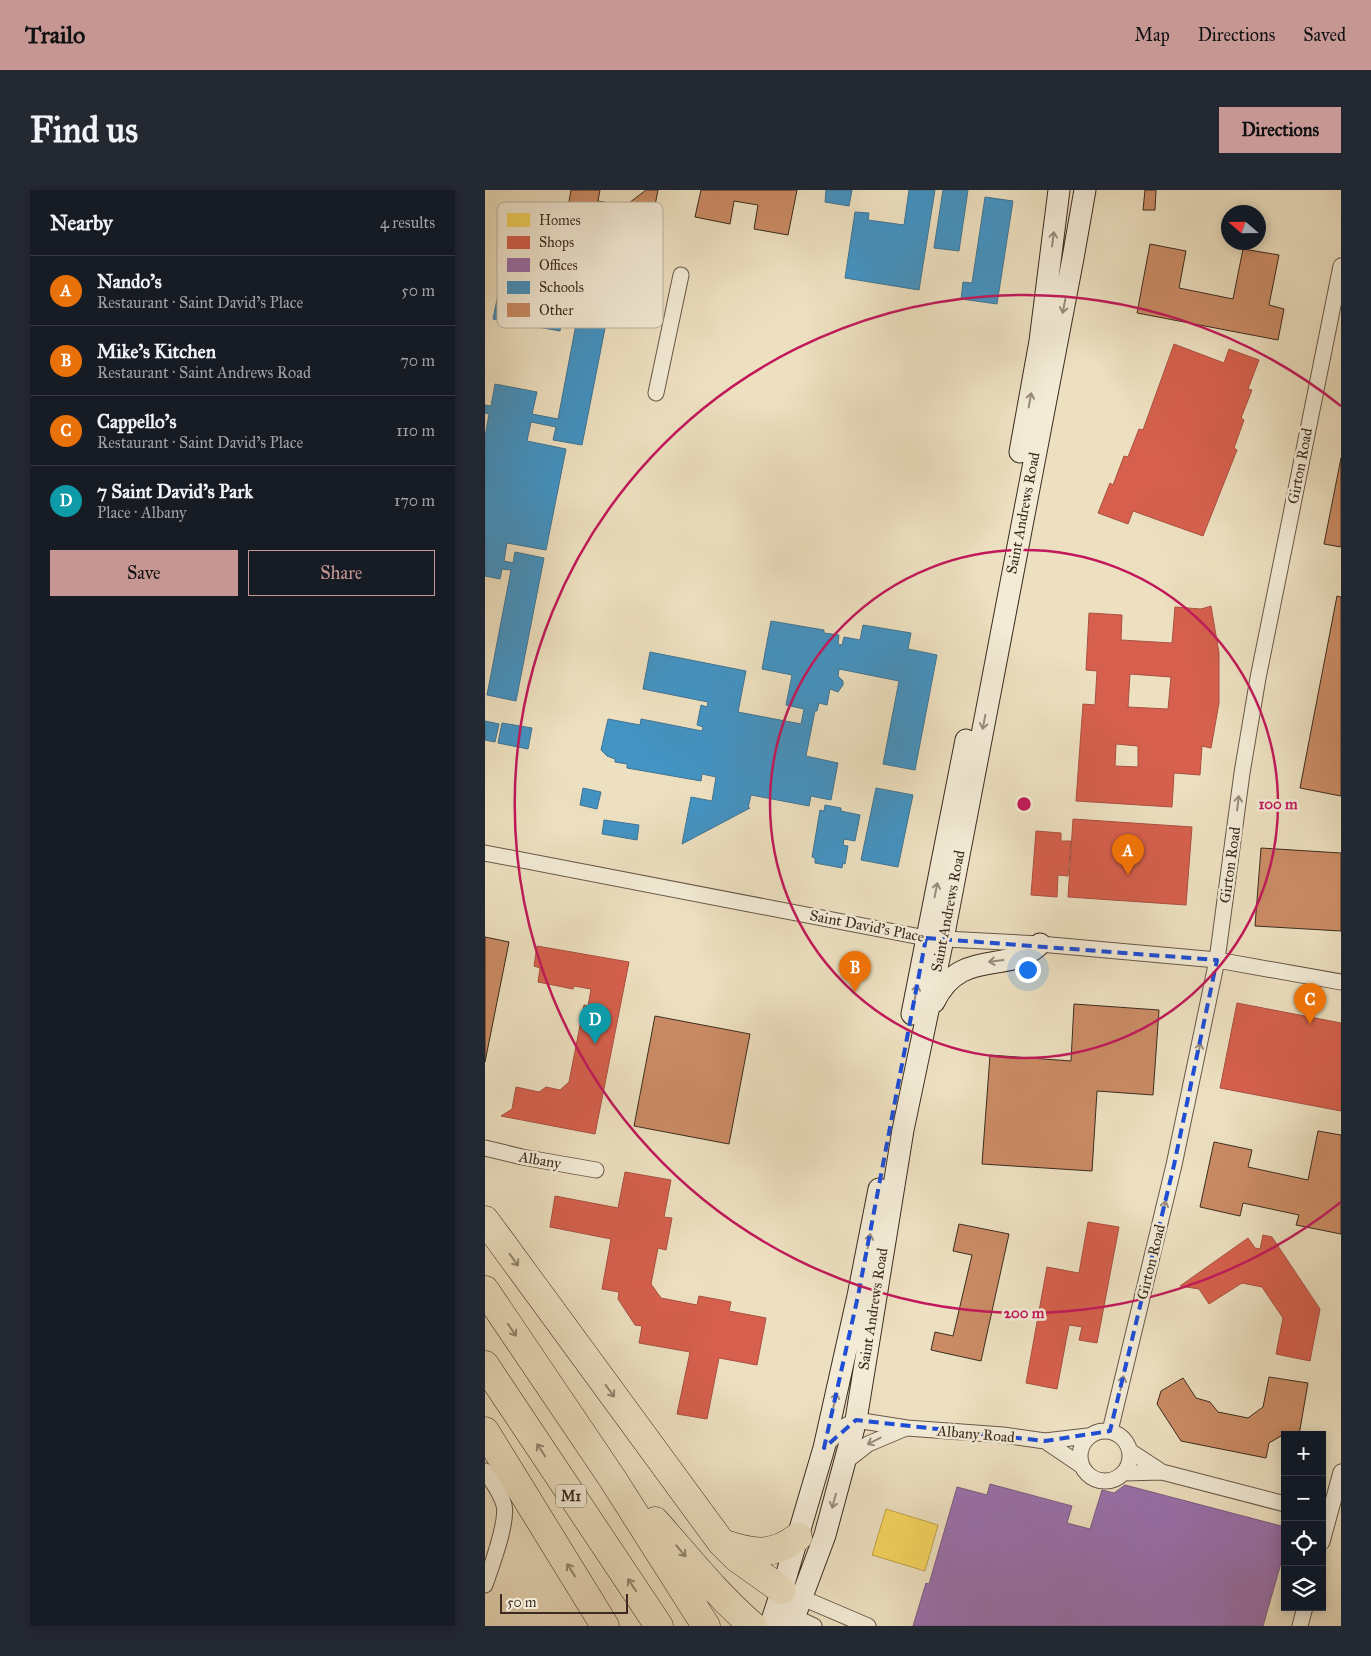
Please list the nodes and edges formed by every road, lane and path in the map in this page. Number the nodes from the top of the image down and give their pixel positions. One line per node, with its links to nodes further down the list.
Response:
1 (1059, 190): 7 (main road, Saint Andrews Road, one-way to 1)
2 (1085, 190): 7 (main road, Saint Andrews Road, one-way to 7)
3 (1341, 266): 9 (street, Girton Road, one-way to 3)
4 (681, 275): 5 (street)
5 (656, 393)
6 (485, 853): 7 (street, Saint David's Place)
7 (934, 938): 8 (street, Saint David's Place); 11 (main road, Saint Andrews Road); 23 (main road, Saint Andrews Road, one-way to 7)
8 (1040, 944): 9 (street, Saint David's Place); 11 (main road, one-way to 11)
9 (1217, 960): 10 (street, Saint David's Place); 20 (street, Girton Road, one-way to 9)
10 (1341, 982)
11 (926, 1018): 17 (main road, Saint Andrews Road)
12 (485, 1148): 13 (street, Albany)
13 (596, 1170)
14 (485, 1220): 35 (highway, one-way to 35)
15 (485, 1290): 31 (highway, one-way to 31)
16 (485, 1365): 40 (highway, M1, one-way to 16)
17 (855, 1420): 18 (street, Albany Road); 23 (street); 25 (main road, Saint Andrews Road)
18 (907, 1428): 22 (street, Albany Road); 25 (street, Albany Road, one-way to 25)
19 (485, 1431): 39 (highway, one-way to 19)
20 (1110, 1431): 21 (street); 24 (street)
21 (1088, 1436): 22 (street, Albany Road); 26 (street)
22 (1045, 1441): 26 (street, Albany Road)
23 (824, 1448): 34 (main road, Saint Andrews Road)
24 (1129, 1451): 28 (street); 30 (street)
25 (845, 1462): 37 (main road, Saint Andrews Road, one-way to 37)
26 (1082, 1466): 30 (street)
27 (485, 1471): 36 (street)
28 (1162, 1472): 30 (street); 32 (street)
29 (1341, 1472): 33 (street)
30 (1123, 1473)
31 (612, 1478): 41 (highway); 42 (highway, one-way to 42)
32 (1281, 1503)
33 (1326, 1515)
34 (798, 1536): 35 (highway); 37 (main road, Saint Andrews Road)
35 (721, 1542): 37 (highway)
36 (485, 1585)
37 (786, 1611): 43 (street); 44 (street)
38 (1304, 1611): 45 (street)
39 (605, 1626)
40 (659, 1626)
41 (706, 1626)
42 (753, 1626)
43 (814, 1626)
44 (868, 1626)
45 (1300, 1626)

